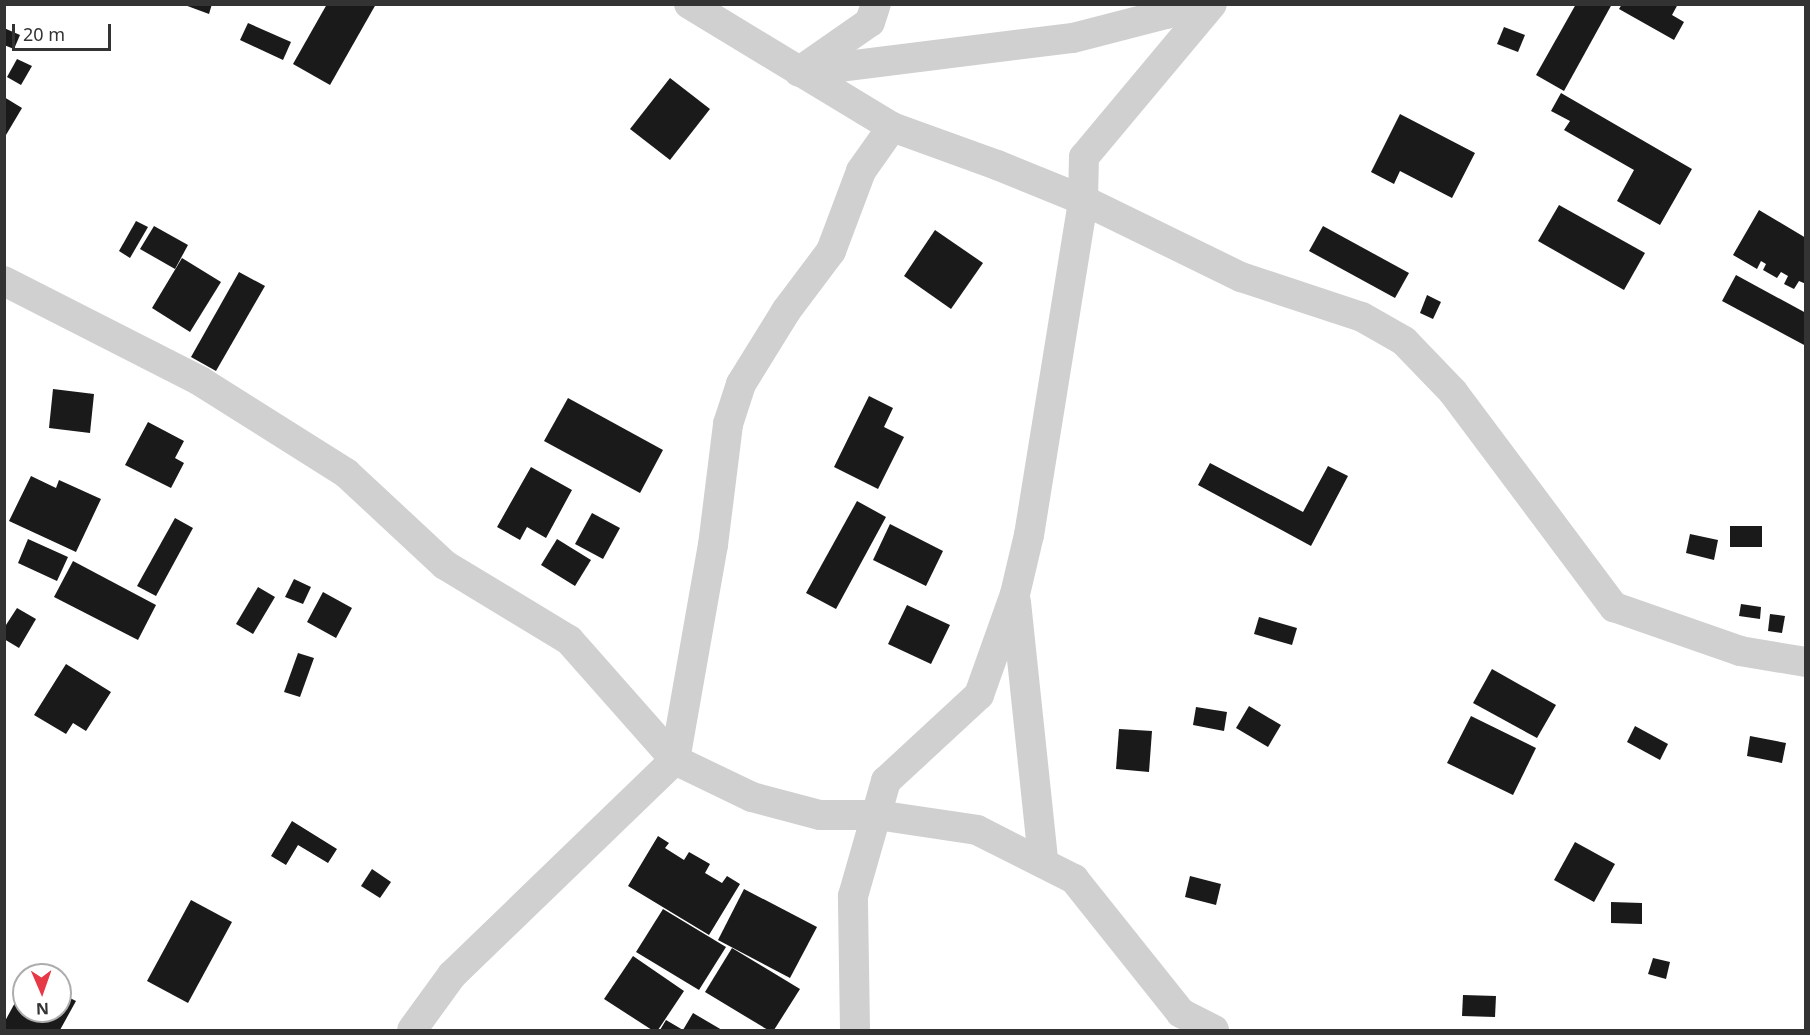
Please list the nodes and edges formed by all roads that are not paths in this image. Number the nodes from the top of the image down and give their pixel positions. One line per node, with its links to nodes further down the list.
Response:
1 (689, 4): 5 (street)
2 (876, 4): 5 (street)
3 (1182, 4): 5 (street)
4 (1212, 4): 7 (street)
5 (799, 72): 6 (street)
6 (892, 127): 7 (street); 11 (street)
7 (1083, 200): 9 (street); 10 (street)
8 (4, 280): 11 (street)
9 (1015, 594): 12 (street); 13 (street)
10 (1806, 662)
11 (675, 760): 12 (street); 14 (street)
12 (877, 815): 13 (street); 15 (street)
13 (1043, 861): 16 (street)
14 (412, 1030)
15 (855, 1030)
16 (1214, 1030)

